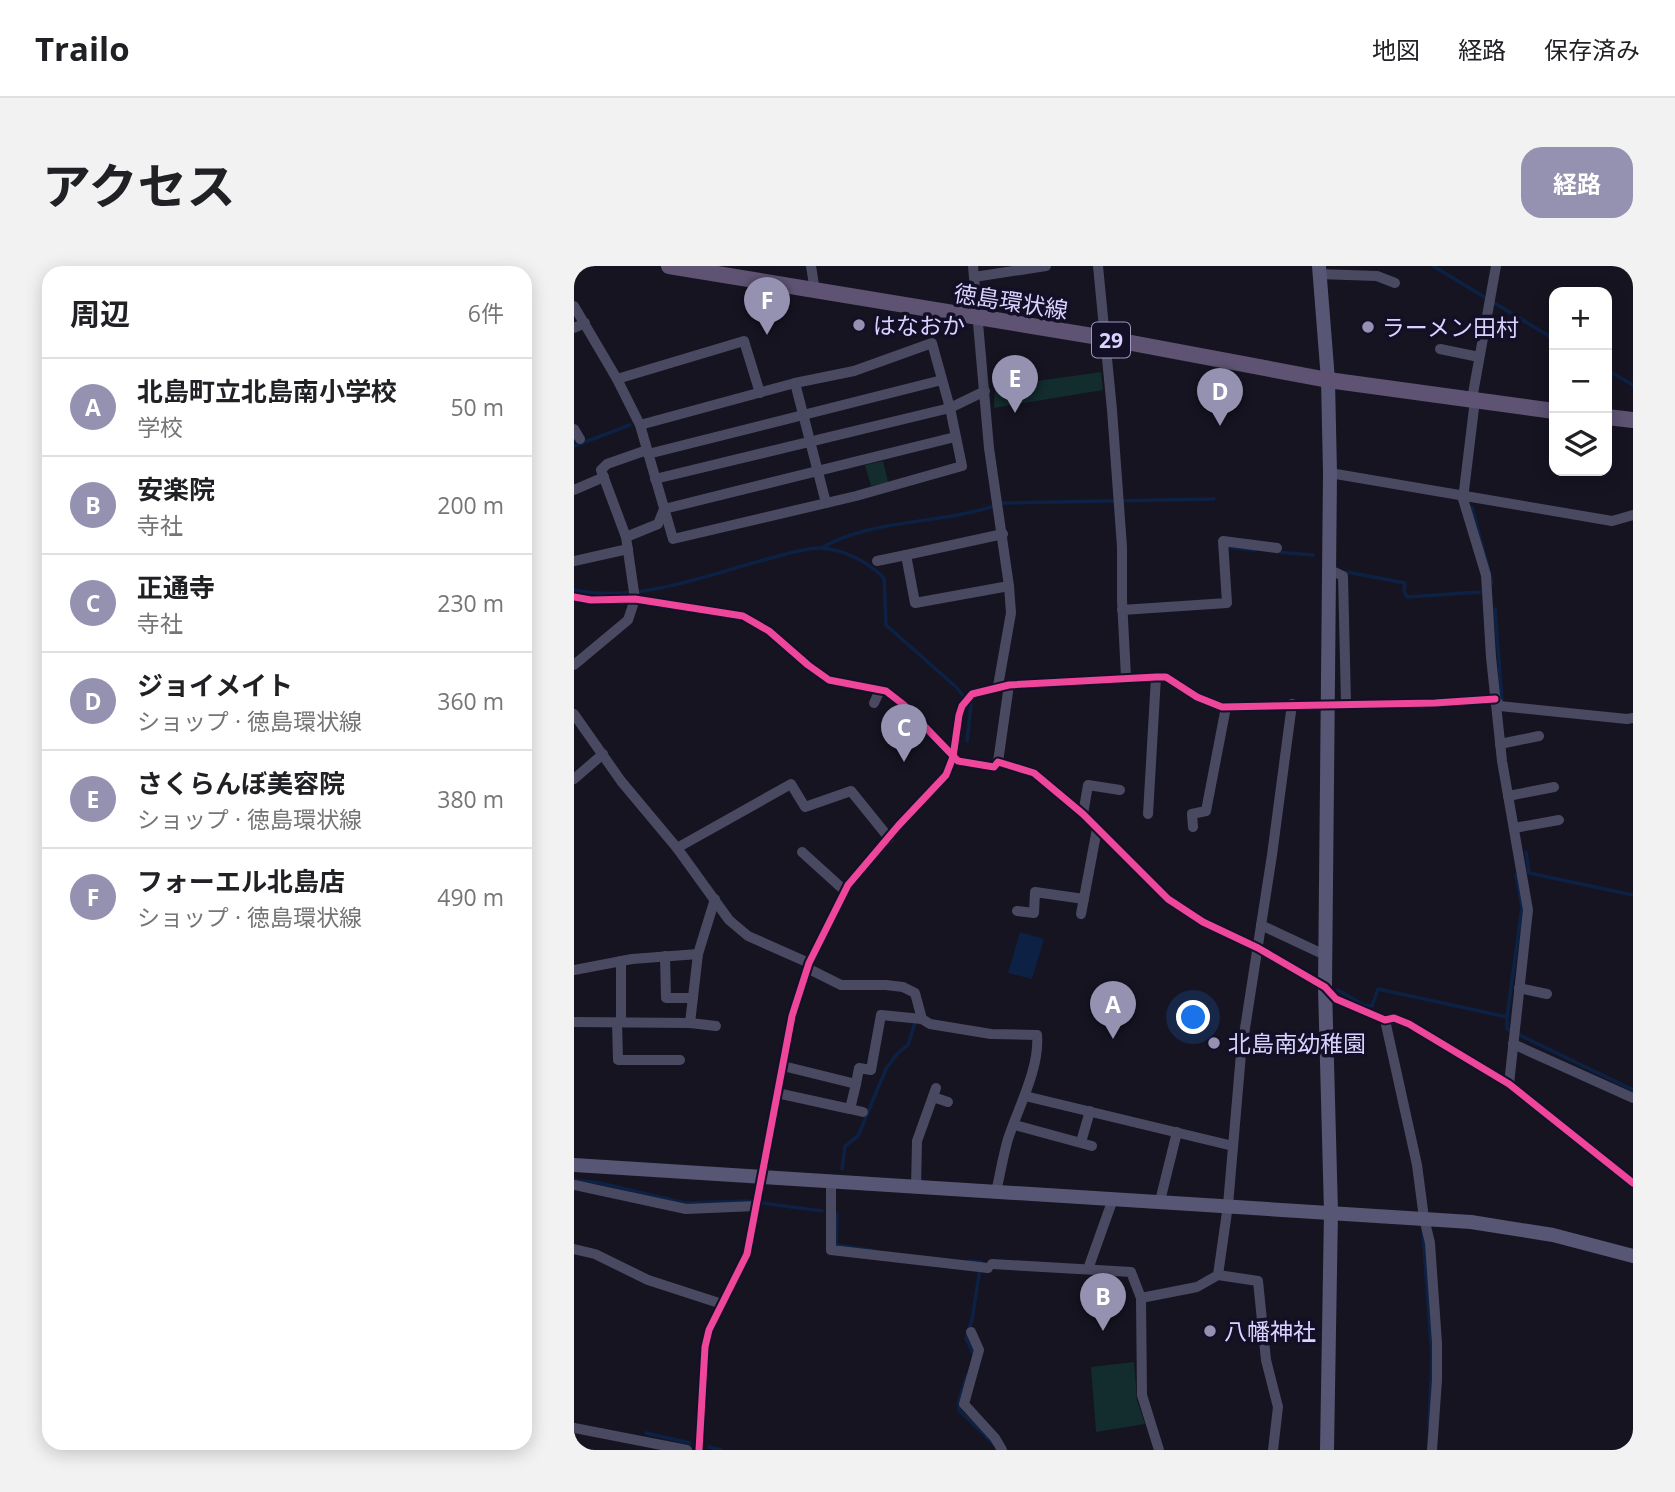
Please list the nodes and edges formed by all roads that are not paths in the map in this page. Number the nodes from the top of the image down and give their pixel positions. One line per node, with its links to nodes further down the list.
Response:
1 (669, 266): 9 (main road, 徳島環状線 / 29)
2 (811, 266): 9 (street)
3 (1046, 266): 7 (street)
4 (1098, 266): 14 (street)
5 (1496, 266): 16 (street)
6 (1319, 270): 8 (street); 19 (street)
7 (973, 271): 11 (street)
8 (1395, 284)
9 (815, 291): 11 (main road, 徳島環状線 / 29)
10 (574, 306): 12 (street)
11 (978, 319): 14 (main road, 徳島環状線 / 29); 21 (street)
12 (585, 323): 13 (street); 17 (street)
13 (574, 328)
14 (1105, 338): 19 (main road, 徳島環状線 / 29); 55 (street)
15 (1440, 349): 16 (street)
16 (1479, 357): 23 (street)
17 (617, 379): 22 (street); 29 (street)
18 (942, 380): 20 (street); 24 (street); 26 (street)
19 (1328, 380): 23 (main road, 徳島環状線 / 29); 36 (street)
20 (795, 383): 22 (street); 26 (street)
21 (985, 391): 24 (street); 44 (street)
22 (760, 393): 29 (street)
23 (1474, 399): 25 (main road, 徳島環状線 / 29); 40 (street)
24 (950, 408): 31 (street); 33 (street)
25 (1549, 410)
26 (804, 415): 33 (street); 34 (street)
27 (1612, 418): 28 (main road)
28 (1633, 420)
29 (639, 425): 34 (street)
30 (574, 429): 32 (street)
31 (955, 437): 35 (street); 41 (street)
32 (579, 439)
33 (811, 441): 35 (street); 38 (street)
34 (647, 452): 37 (street); 38 (street)
35 (818, 471): 41 (street); 42 (street)
36 (1330, 473): 40 (street); 51 (street)
37 (604, 477): 39 (street); 45 (street)
38 (655, 479): 42 (street)
39 (574, 490)
40 (1464, 497): 43 (street); 61 (street)
41 (826, 503): 42 (street)
42 (664, 509): 45 (street)
43 (1633, 515)
44 (1003, 534): 48 (street); 52 (street)
45 (626, 537): 47 (street)
46 (1277, 548): 55 (street)
47 (628, 549): 49 (street); 54 (street)
48 (906, 555): 50 (street); 52 (street)
49 (574, 561)
50 (877, 561)
51 (1330, 570): 64 (street); 65 (street)
52 (1009, 586): 59 (street)
53 (574, 597): 54 (street)
54 (635, 599): 56 (street); 60 (street)
55 (1122, 610): 57 (street)
56 (574, 665)
57 (1126, 677): 58 (street); 59 (street)
58 (1156, 677): 66 (street); 79 (street)
59 (1003, 685): 72 (street); 73 (street)
60 (880, 690): 62 (street); 72 (street)
61 (1495, 699): 65 (street); 68 (street); 70 (street)
62 (874, 703)
63 (1292, 704): 64 (street); 66 (street); 92 (street)
64 (1329, 704): 65 (street); 96 (street)
65 (1346, 704)
66 (1226, 707): 81 (street)
67 (574, 714): 71 (street)
68 (1633, 718)
69 (1539, 736): 70 (street)
70 (1500, 744): 77 (street)
71 (603, 754): 74 (street); 85 (street)
72 (953, 757): 73 (street); 84 (street)
73 (998, 762): 78 (street)
74 (574, 779)
75 (1554, 787): 77 (street)
76 (1120, 790): 78 (street)
77 (1508, 796): 82 (street)
78 (1083, 814): 83 (street)
79 (1149, 814)
80 (1559, 820): 82 (street)
81 (1193, 827)
82 (1514, 828): 101 (street)
83 (1097, 829): 89 (street); 93 (street)
84 (889, 838): 85 (street); 87 (street)
85 (677, 848): 88 (street)
86 (802, 852): 87 (street)
87 (845, 891): 98 (street)
88 (715, 899): 94 (street); 98 (street)
89 (1084, 899): 90 (street); 91 (street)
90 (1017, 911)
91 (1081, 914)
92 (1261, 925): 93 (street); 96 (street)
93 (1258, 948): 100 (street); 126 (street)
94 (698, 954): 95 (street); 103 (street)
95 (665, 956): 97 (street); 103 (street)
96 (1327, 956): 100 (street)
97 (621, 961): 99 (street); 107 (street)
98 (808, 966): 104 (street); 112 (street)
99 (574, 970)
100 (1325, 987): 106 (street); 138 (street)
101 (1519, 988): 102 (street); 110 (street)
102 (1547, 994)
103 (693, 998): 108 (street)
104 (922, 1019): 113 (street); 116 (street)
105 (575, 1020): 107 (street)
106 (1385, 1020): 114 (street); 139 (street)
107 (619, 1022): 108 (street); 111 (street)
108 (690, 1023): 109 (street)
109 (716, 1026)
110 (1513, 1044): 114 (street); 117 (street)
111 (680, 1060)
112 (783, 1066): 113 (street); 115 (street)
113 (856, 1084): 119 (street)
114 (1509, 1084): 130 (street)
115 (778, 1093): 119 (street); 128 (street)
116 (1024, 1096): 120 (street); 122 (street)
117 (1633, 1098)
118 (948, 1102): 132 (street)
119 (850, 1109): 121 (street)
120 (1090, 1111): 123 (street); 124 (street)
121 (863, 1112)
122 (1014, 1125): 124 (street); 133 (street)
123 (1177, 1132): 126 (street); 135 (street)
124 (1081, 1142): 125 (street)
125 (1092, 1146)
126 (1233, 1146): 137 (street)
127 (574, 1165): 128 (street)
128 (761, 1178): 129 (street); 136 (street)
129 (831, 1182): 132 (street); 142 (street)
130 (1633, 1183)
131 (574, 1185): 136 (street)
132 (916, 1188): 133 (street)
133 (996, 1192): 134 (street)
134 (1114, 1199): 135 (street); 142 (street)
135 (1160, 1201): 137 (street)
136 (756, 1203): 145 (street)
137 (1228, 1205): 138 (street); 143 (street)
138 (1331, 1212): 139 (street); 153 (street)
139 (1424, 1218): 141 (street); 154 (street)
140 (574, 1249): 145 (street)
141 (1633, 1256)
142 (1088, 1269): 144 (street)
143 (1218, 1275): 144 (street); 152 (street)
144 (1142, 1298): 151 (street)
145 (722, 1304): 149 (street)
146 (971, 1332): 150 (street)
147 (574, 1428): 148 (street)
148 (687, 1450)
149 (699, 1450)
150 (1002, 1450)
151 (1158, 1450)
152 (1273, 1450)
153 (1327, 1450)
154 (1432, 1450)

